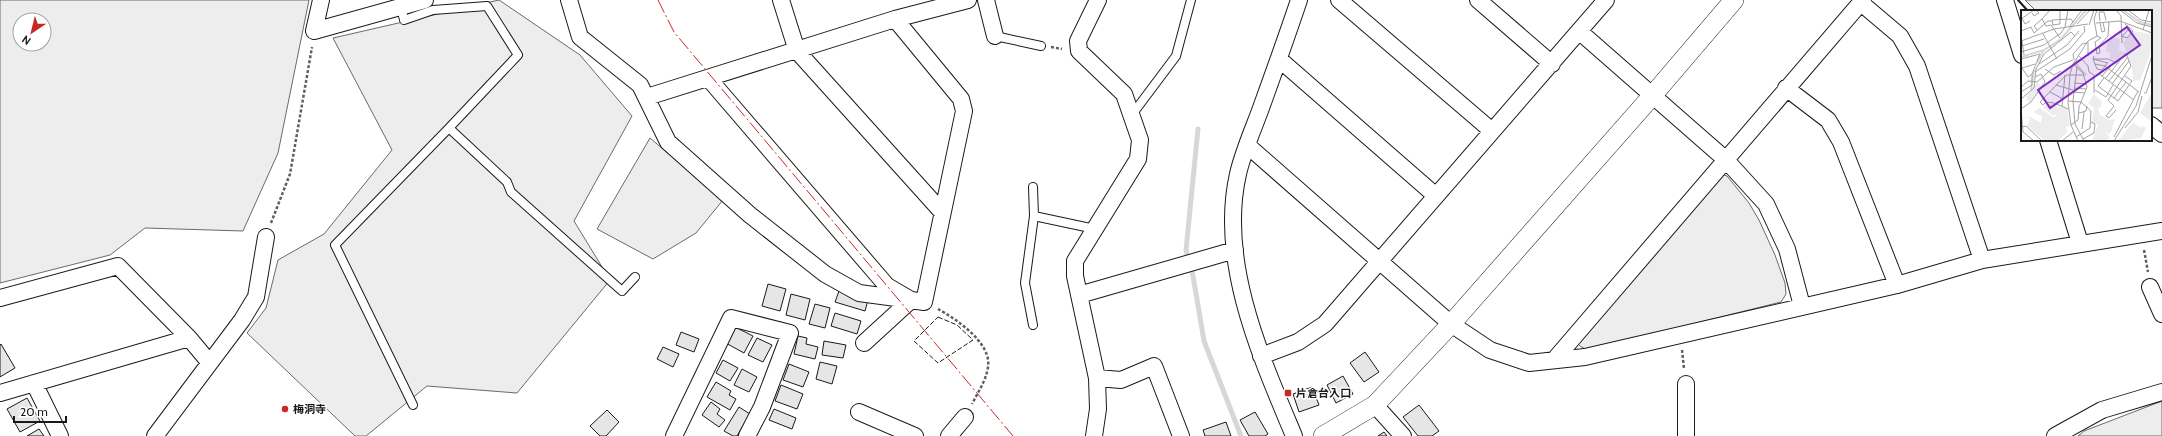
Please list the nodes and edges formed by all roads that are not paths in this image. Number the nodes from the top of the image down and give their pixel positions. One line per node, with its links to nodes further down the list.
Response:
1 (321, 0): 16 (street)
2 (425, 0): 16 (street)
3 (569, 0): 29 (street)
4 (781, 0): 22 (street)
5 (968, 0): 17 (street)
6 (986, 0): 20 (street)
7 (1098, 0): 30 (street)
8 (1191, 0): 30 (lane)
9 (1300, 0): 24 (street)
10 (1339, 0): 33 (street)
11 (1478, 0): 25 (street)
12 (1606, 0): 19 (street)
13 (1734, 0): 28 (street)
14 (2006, 0): 18 (street); 23 (street)
15 (1862, 1): 27 (street); 47 (street)
16 (400, 7): 32 (lane)
17 (895, 19): 22 (street); 40 (street)
18 (2021, 19)
19 (1580, 32): 25 (street); 28 (street)
20 (995, 36): 21 (lane)
21 (1041, 46)
22 (797, 51): 26 (street); 40 (street)
23 (2021, 52)
24 (1279, 59): 36 (street); 39 (street)
25 (1552, 64): 33 (street)
26 (709, 79): 29 (street); 54 (street)
27 (1786, 88): 37 (street); 50 (street)
28 (1652, 96): 37 (street); 57 (street)
29 (647, 97): 54 (street)
30 (1131, 117): 42 (street)
31 (2152, 126): 34 (street)
32 (449, 128): 49 (lane); 69 (lane)
33 (1492, 131): 39 (street)
34 (2162, 134)
35 (2048, 141): 45 (street)
36 (1247, 145): 46 (street); 48 (street)
37 (1725, 159): 55 (street); 62 (street)
38 (1033, 187): 41 (lane)
39 (1436, 196): 48 (street)
40 (942, 212): 54 (street)
41 (1034, 216): 42 (lane); 58 (lane)
42 (1095, 229): 52 (street)
43 (2162, 231): 45 (street)
44 (266, 237): 63 (street)
45 (2080, 243): 47 (street)
46 (1234, 250): 52 (street); 61 (street)
47 (1982, 260): 50 (street)
48 (1378, 261): 57 (street); 61 (street)
49 (635, 277)
50 (1897, 285): 55 (street)
51 (2150, 287): 56 (street)
52 (1079, 295): 64 (street)
53 (0, 298): 59 (street)
54 (918, 301): 60 (street)
55 (1802, 306): 62 (street)
56 (2162, 314)
57 (1452, 324): 62 (street); 70 (street)
58 (1033, 325)
59 (189, 338): 63 (street); 65 (street)
60 (864, 343)
61 (1261, 356): 81 (street)
62 (1555, 359)
63 (209, 362): 74 (street)
64 (1097, 378): 79 (street); 80 (street)
65 (34, 383): 68 (street); 73 (street)
66 (1686, 384): 84 (street)
67 (2162, 392): 85 (street)
68 (0, 393)
69 (413, 405)
70 (1375, 405): 82 (street); 83 (street)
71 (859, 412): 77 (street)
72 (965, 417): 78 (street)
73 (60, 436)
74 (155, 436)
75 (674, 436): 76 (street)
76 (747, 436)
77 (915, 436)
78 (949, 436)
79 (1094, 436)
80 (1182, 436)
81 (1294, 436)
82 (1323, 436)
83 (1403, 436)
84 (1686, 436)
85 (2055, 436)

